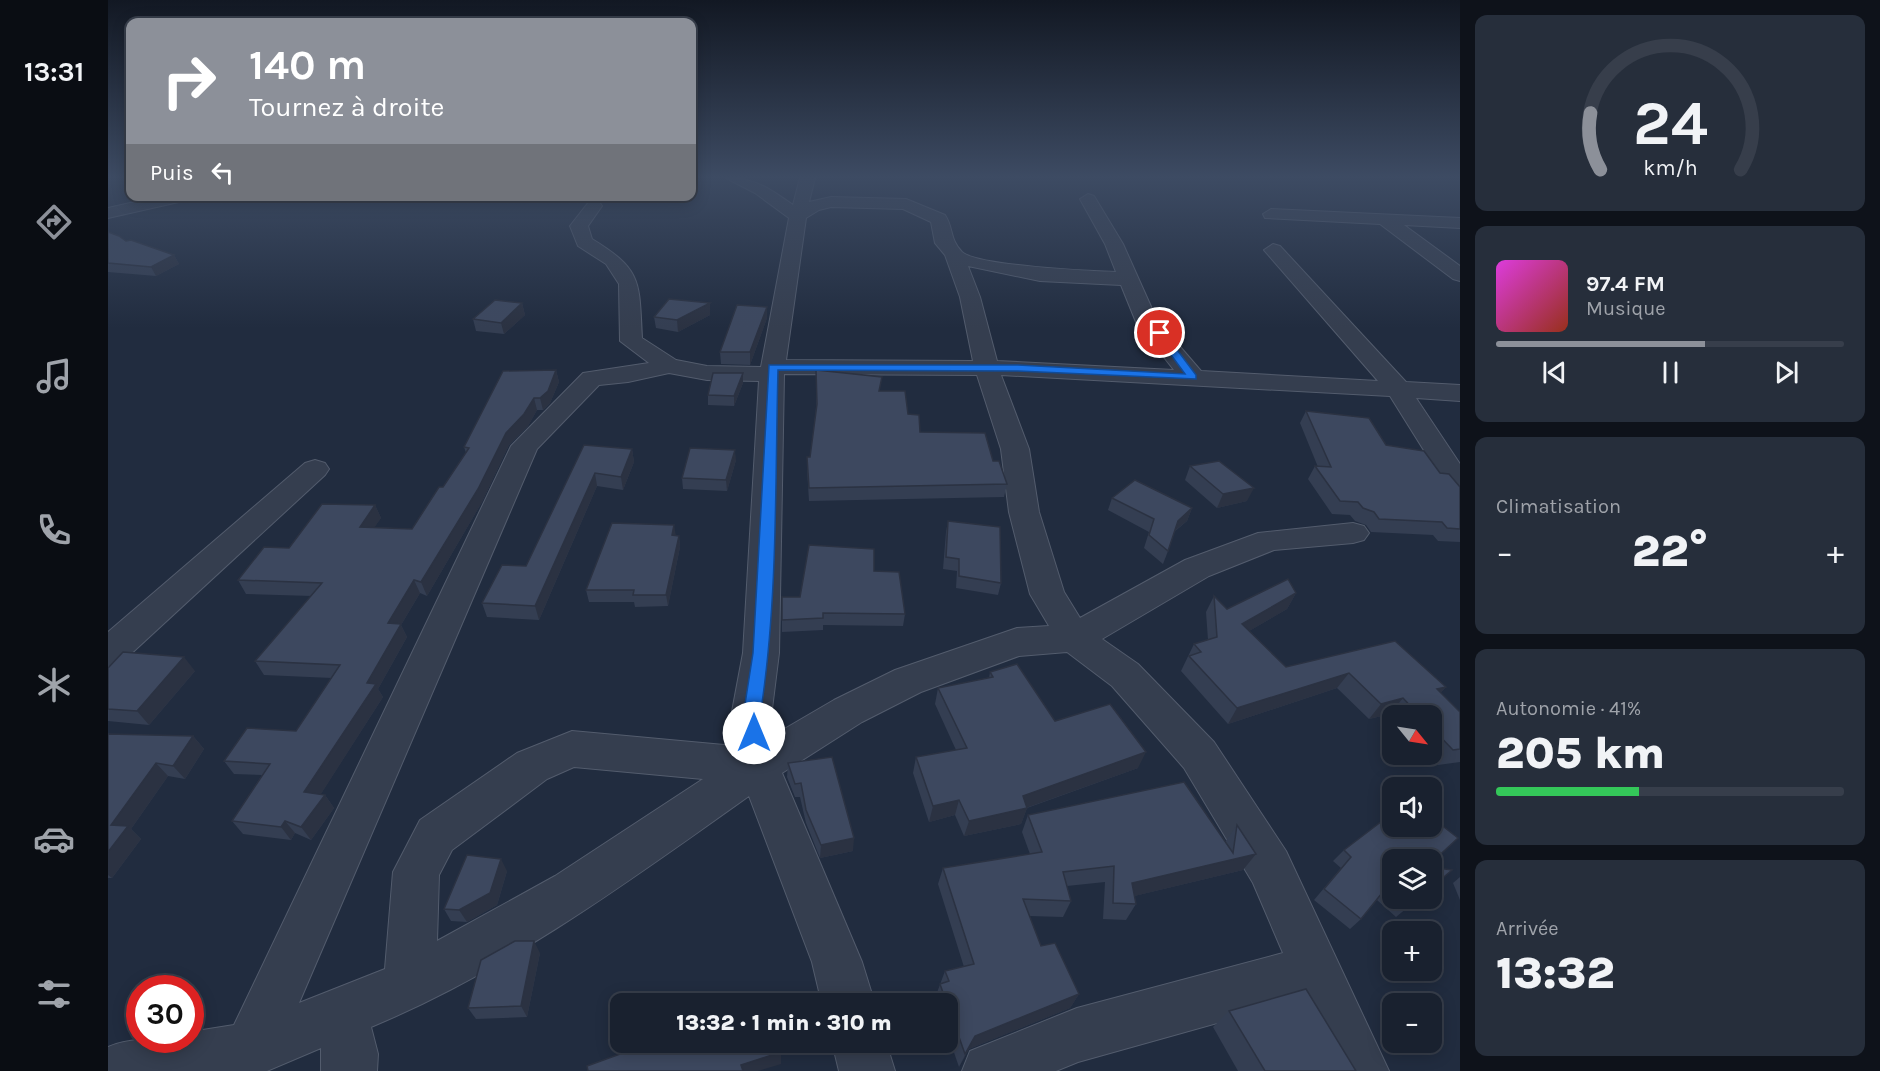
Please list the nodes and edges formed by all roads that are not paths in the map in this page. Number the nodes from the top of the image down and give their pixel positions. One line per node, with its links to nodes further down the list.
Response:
1 (580, 228): 10 (street)
2 (796, 228): 11 (street)
3 (941, 228): 7 (street)
4 (1105, 228): 9 (street)
5 (1396, 228): 8 (street)
6 (1273, 249): 14 (street)
7 (956, 258): 9 (street); 12 (street)
8 (1460, 275)
9 (1129, 279): 13 (street)
10 (669, 366): 11 (street); 26 (street)
11 (772, 370): 12 (street); 21 (street)
12 (987, 370): 13 (street); 19 (street)
13 (1193, 377): 14 (street)
14 (1398, 389): 15 (street); 17 (street)
15 (1460, 393)
16 (315, 469): 20 (street)
17 (1460, 486)
18 (1353, 533): 19 (street)
19 (1074, 638): 21 (street); 22 (street)
20 (108, 653)
21 (758, 766): 23 (street); 23 (street); 24 (street)
22 (1316, 970): 31 (street); 32 (street)
23 (410, 985): 25 (street)
24 (846, 993)
25 (340, 1014): 26 (street); 29 (street)
26 (251, 1050): 28 (street)
27 (862, 1053): 30 (street)
28 (118, 1071)
29 (349, 1071)
30 (867, 1071)
31 (990, 1071)
32 (1361, 1071)

